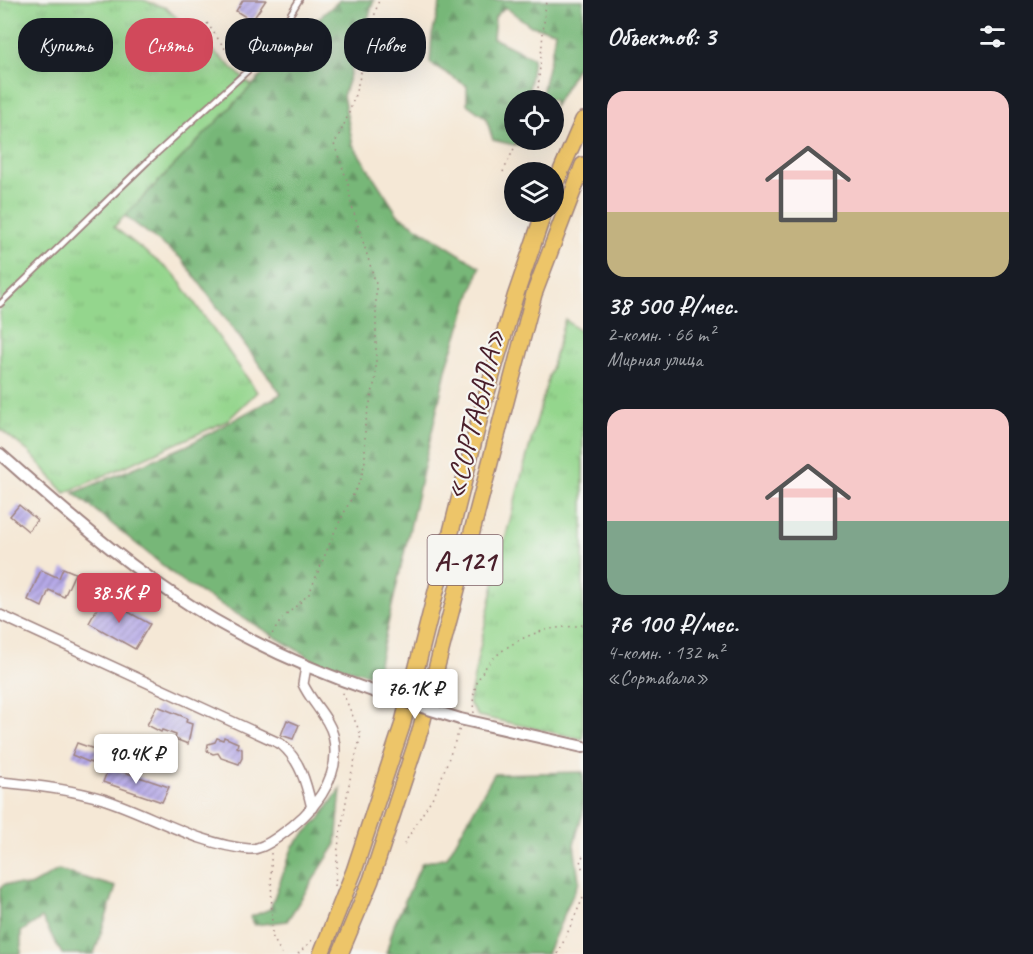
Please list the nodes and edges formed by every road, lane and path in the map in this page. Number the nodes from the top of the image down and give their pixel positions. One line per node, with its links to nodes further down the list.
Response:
1 (299, 0): 5 (lane)
2 (379, 0): 17 (path)
3 (546, 0): 6 (path)
4 (213, 32): 5 (path)
5 (244, 76): 13 (lane)
6 (538, 90)
7 (583, 120): 9 (highway)
8 (513, 150): 11 (path)
9 (564, 164)
10 (583, 165): 34 (highway, «СОРТАВАЛА» / А-121)
11 (503, 172)
12 (540, 222): 33 (highway, «СОРТАВАЛА» / А-121)
13 (0, 304)
14 (0, 454): 17 (street)
15 (0, 615): 23 (street)
16 (583, 625): 20 (path)
17 (265, 648): 18 (street)
18 (306, 667): 19 (street); 23 (street)
19 (333, 678): 20 (street, bridge); 28 (path)
20 (480, 723): 21 (street); 25 (path)
21 (583, 747)
22 (0, 782): 24 (street)
23 (312, 808): 24 (street)
24 (271, 842): 31 (path)
25 (404, 844)
26 (583, 856): 27 (path)
27 (583, 871)
28 (334, 895)
29 (583, 898): 35 (path)
30 (314, 939): 32 (path)
31 (282, 954)
32 (298, 954)
33 (321, 954)
34 (340, 954)
35 (558, 954)

